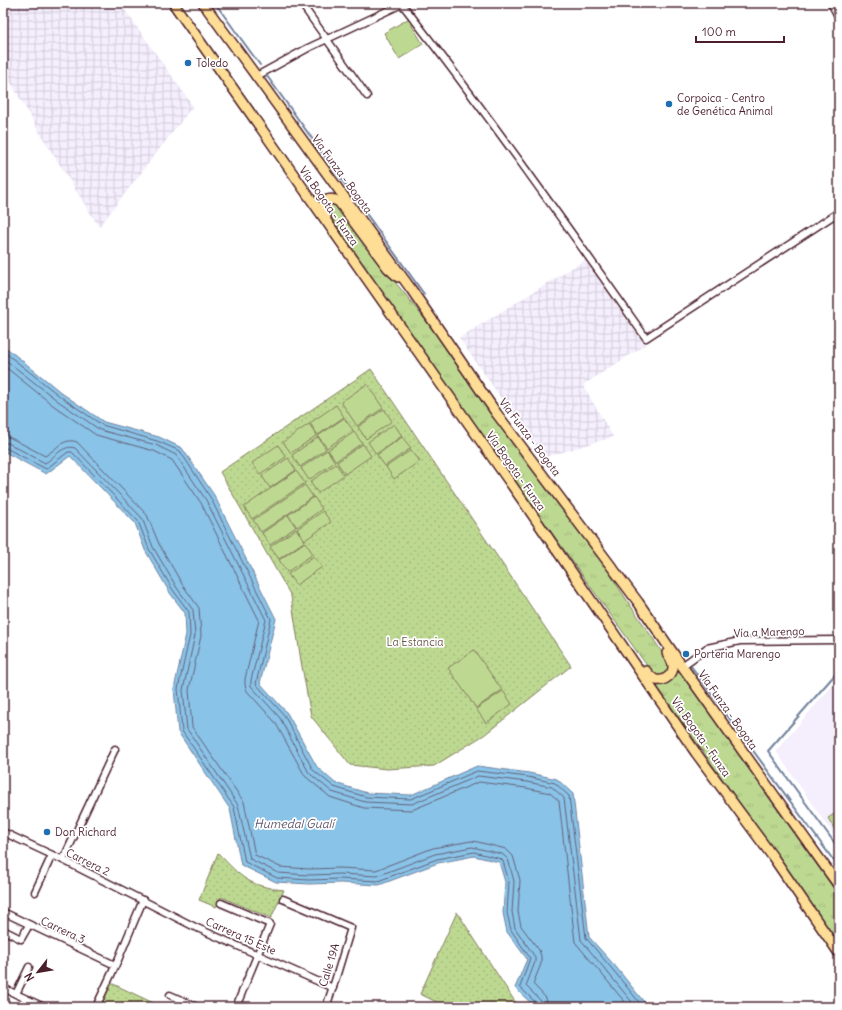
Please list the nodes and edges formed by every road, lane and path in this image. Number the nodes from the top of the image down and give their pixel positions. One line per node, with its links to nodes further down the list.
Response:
1 (172, 3): 12 (main road, Vía Bogota - Funza)
2 (203, 3): 8 (main road, Vía Funza - Bogota)
3 (301, 3): 7 (street)
4 (403, 3): 7 (street); 10 (street)
5 (831, 3): 6 (street)
6 (839, 18)
7 (327, 40): 8 (street); 9 (street)
8 (256, 77): 11 (main road, Vía Funza - Bogota)
9 (367, 96)
10 (839, 212)
11 (411, 289): 12 (main road); 13 (main road, Vía Funza - Bogota)
12 (378, 296): 14 (main road, Vía Bogota - Funza)
13 (601, 552): 14 (main road); 16 (main road, Vía Funza - Bogota)
14 (573, 574): 29 (main road, Vía Bogota - Funza)
15 (839, 640): 16 (street, Vía a Marengo)
16 (682, 666): 21 (main road, Vía Funza - Bogota)
17 (115, 749): 20 (street)
18 (3, 833): 19 (street, Carrera 2)
19 (52, 855): 20 (street, Carrera 2); 22 (street)
20 (63, 860): 24 (street, Carrera 2)
21 (839, 886)
22 (35, 892)
23 (283, 899): 34 (street, Calle 19A)
24 (143, 900): 30 (street, Carrera 15 Este); 31 (street)
25 (221, 903): 30 (street)
26 (3, 912): 27 (street, Carrera 3)
27 (29, 925): 28 (street); 31 (street, Carrera 3)
28 (3, 930)
29 (839, 953)
30 (257, 954): 34 (street, Carrera 15 Este); 40 (street)
31 (115, 965): 38 (street)
32 (29, 967): 35 (street)
33 (3, 988): 35 (street)
34 (333, 988): 41 (street, Calle 19A)
35 (16, 994): 37 (street)
36 (170, 995): 39 (street)
37 (44, 1007)
38 (96, 1007)
39 (197, 1007)
40 (236, 1007)
41 (326, 1007)

